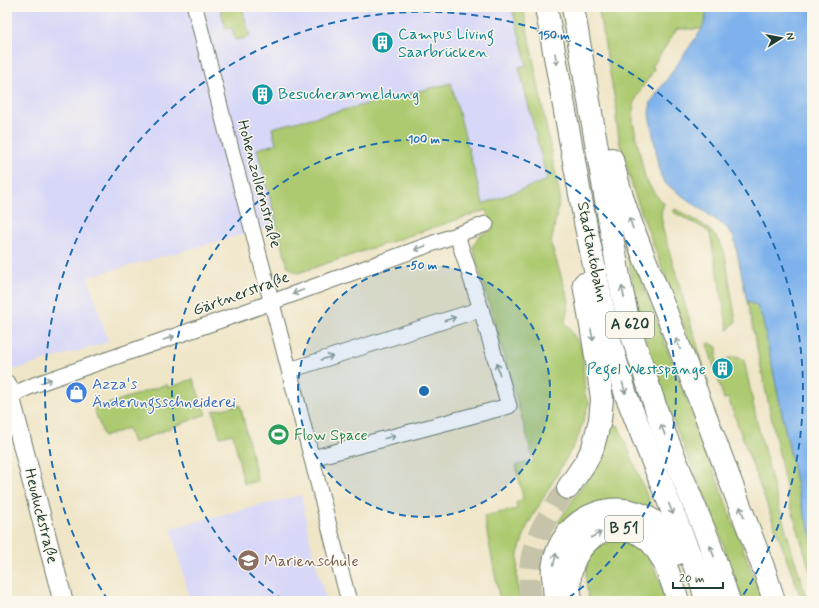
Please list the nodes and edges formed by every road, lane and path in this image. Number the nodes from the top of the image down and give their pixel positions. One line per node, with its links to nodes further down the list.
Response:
1 (195, 7): 8 (street, Hohenzollernstraße)
2 (546, 7): 6 (main road, Stadtautobahn / A 620, one-way to 6)
3 (573, 7): 4 (main road, Stadtautobahn / A 620)
4 (577, 36): 20 (main road, Stadtautobahn / A 620, one-way to 4); 21 (main road, one-way to 4)
5 (486, 224): 7 (street, Gärtnerstraße)
6 (586, 227): 13 (main road, one-way to 13); 19 (main road, Stadtautobahn / A 620, one-way to 19)
7 (457, 235): 8 (street, Gärtnerstraße, one-way to 8); 9 (street)
8 (271, 302): 10 (street, Hohenzollernstraße); 11 (street, Gärtnerstraße, one-way to 8)
9 (481, 309): 10 (street, one-way to 9); 12 (street, one-way to 9)
10 (290, 370): 12 (street, Hohenzollernstraße)
11 (8, 393): 15 (street, Heuduckstraße)
12 (312, 458): 16 (street, Hohenzollernstraße)
13 (568, 488)
14 (563, 598): 17 (main road, B 51, one-way to 17); 18 (main road, one-way to 18)
15 (63, 601)
16 (349, 601)
17 (678, 601)
18 (693, 601)
19 (706, 601)
20 (729, 601)
21 (774, 601)

